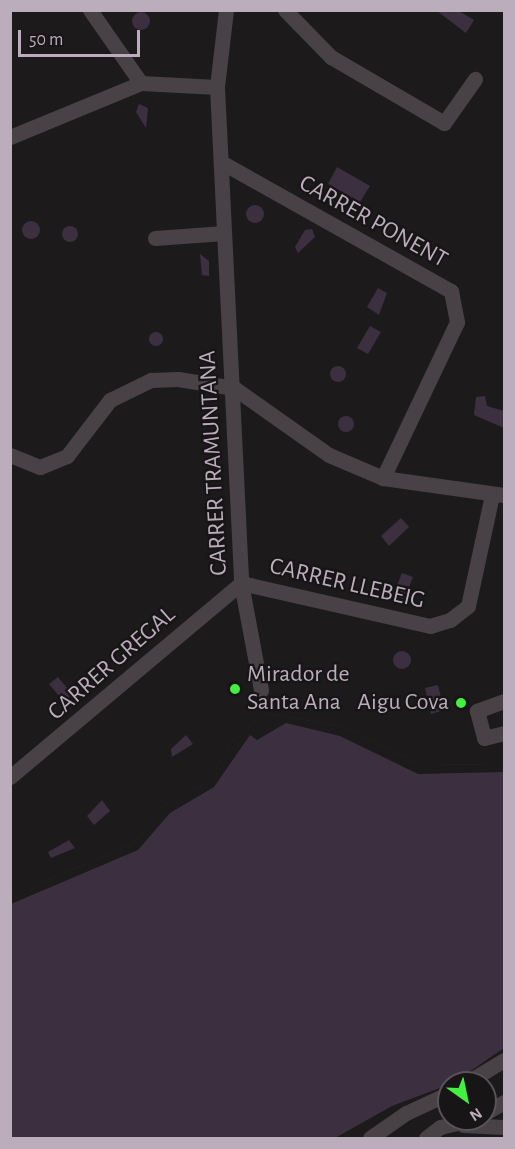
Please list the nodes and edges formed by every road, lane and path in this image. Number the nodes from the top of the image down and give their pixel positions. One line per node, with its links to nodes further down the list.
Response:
1 (90, 10): 5 (street)
2 (226, 10): 6 (street, CARRER TRAMUNTANA)
3 (285, 10): 4 (street)
4 (475, 79)
5 (141, 83): 6 (street); 7 (street)
6 (217, 87): 8 (street, CARRER TRAMUNTANA)
7 (10, 137)
8 (221, 162): 9 (street, CARRER TRAMUNTANA); 13 (street, CARRER PONENT)
9 (224, 232): 10 (street); 11 (street, CARRER TRAMUNTANA)
10 (155, 238)
11 (234, 388): 12 (street); 13 (street); 15 (street, CARRER TRAMUNTANA)
12 (10, 455)
13 (383, 478): 14 (street)
14 (498, 495): 15 (street, CARRER LLEBEIG)
15 (241, 583): 16 (street, CARRER TRAMUNTANA); 19 (street, CARRER GREGAL)
16 (261, 690)
17 (504, 701): 18 (street)
18 (504, 733)
19 (10, 777)
20 (504, 1060): 21 (street)
21 (486, 1071)
22 (437, 1099): 23 (street)
23 (370, 1138)

